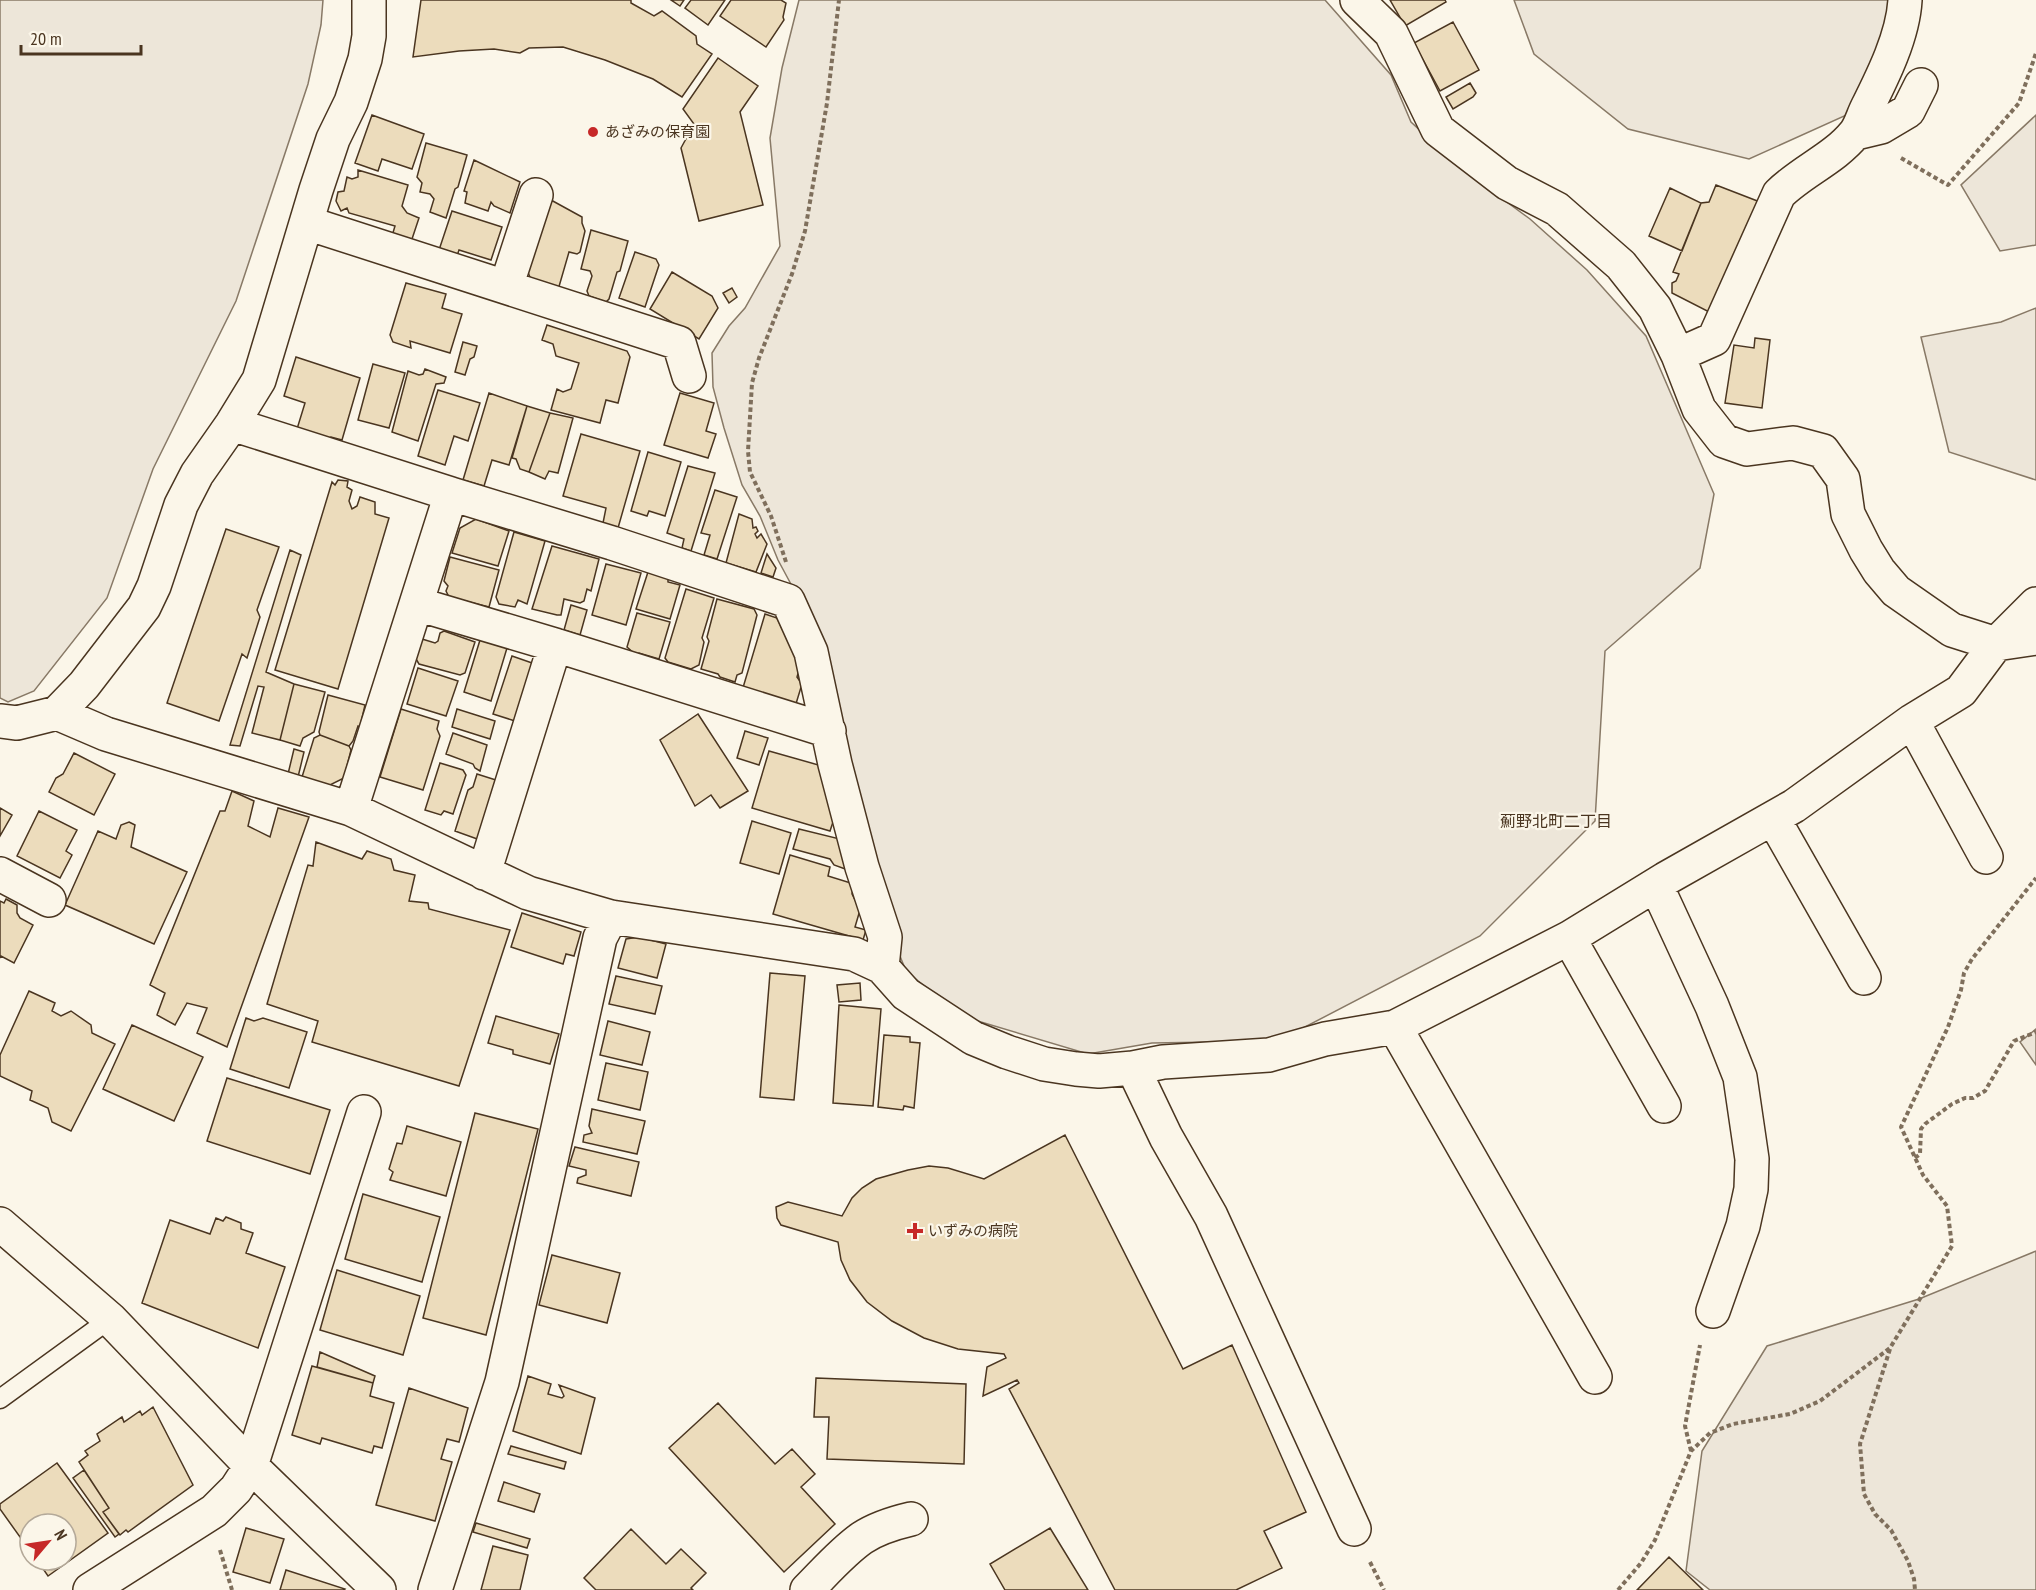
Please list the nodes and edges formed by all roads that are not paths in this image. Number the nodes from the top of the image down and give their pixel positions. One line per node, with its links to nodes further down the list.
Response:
1 (369, 0): 7 (street)
2 (1357, 0): 9 (street)
3 (1906, 1): 5 (street)
4 (1921, 85): 5 (street)
5 (1856, 133): 9 (street)
6 (536, 195): 8 (street)
7 (307, 223): 8 (street); 11 (street)
8 (506, 286): 10 (street)
9 (1678, 355): 16 (street)
10 (688, 376)
11 (232, 424): 12 (street); 18 (street)
12 (452, 494): 13 (street); 21 (street)
13 (417, 604): 17 (street); 22 (street)
14 (2036, 604): 16 (street)
15 (2036, 638): 16 (street)
16 (1996, 644): 20 (street)
17 (555, 645): 21 (street); 25 (street)
18 (57, 713): 19 (street); 22 (street)
19 (0, 721)
20 (1912, 721): 23 (street); 24 (street)
21 (829, 731): 31 (street)
22 (351, 809): 25 (street)
23 (1773, 818): 27 (street); 32 (street)
24 (1986, 857)
25 (484, 873): 29 (street)
26 (0, 874): 28 (street)
27 (1656, 885): 30 (street); 38 (street)
28 (49, 900)
29 (611, 917): 31 (street); 47 (street)
30 (1569, 938): 33 (street); 35 (street)
31 (882, 967): 34 (street)
32 (1864, 978)
33 (1395, 1027): 34 (street); 40 (street)
34 (1133, 1068): 44 (street)
35 (1664, 1106)
36 (364, 1113): 42 (street)
37 (0, 1224): 39 (street)
38 (1713, 1311)
39 (110, 1318): 41 (lane); 42 (street)
40 (1595, 1377)
41 (0, 1399)
42 (251, 1466): 45 (street); 46 (street)
43 (911, 1519): 48 (street)
44 (1354, 1529)
45 (90, 1590)
46 (379, 1590)
47 (435, 1590)
48 (807, 1590)

